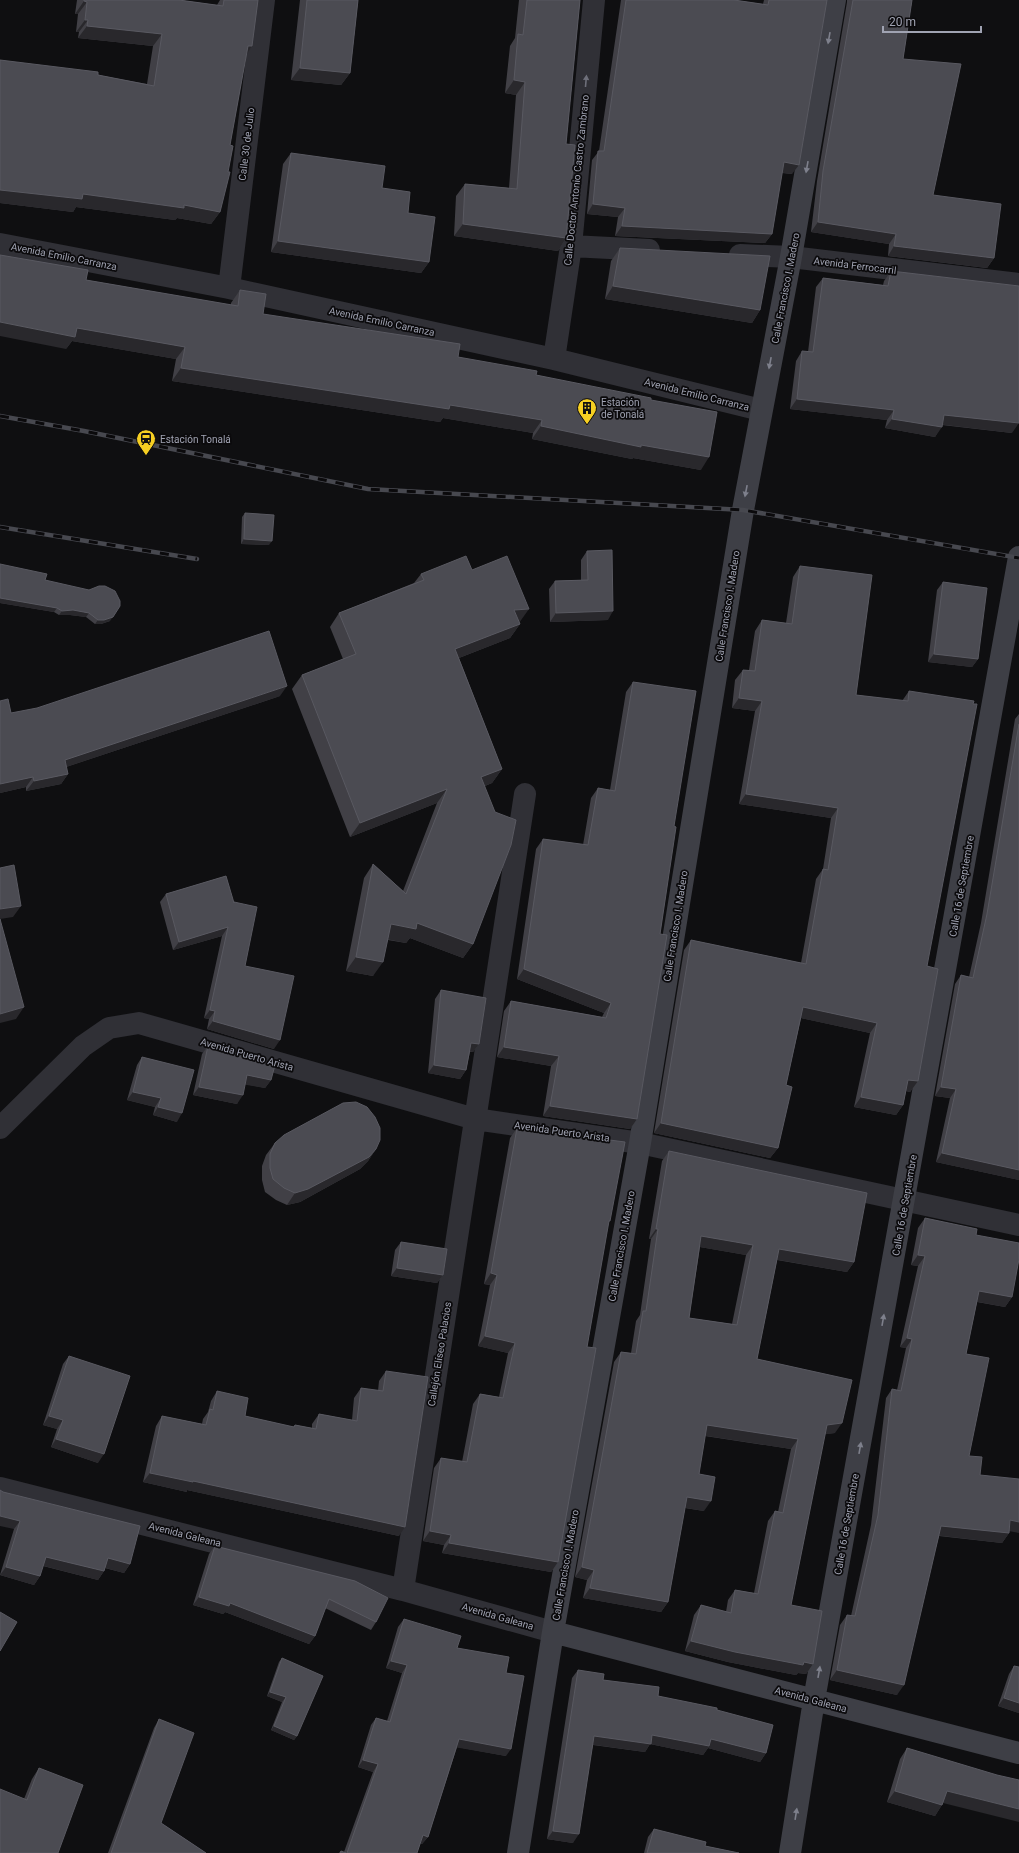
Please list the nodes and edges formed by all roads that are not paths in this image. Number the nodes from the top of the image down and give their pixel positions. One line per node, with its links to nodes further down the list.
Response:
1 (264, 0): 10 (street, Calle 30 de Julio)
2 (594, 0): 5 (street, Calle Doctor Antonio Castro Zambrano, one-way to 2)
3 (835, 0): 8 (main road, Calle Francisco I. Madero, one-way to 8)
4 (0, 244): 10 (street, Avenida Emilio Carranza)
5 (571, 246): 6 (street); 11 (street, Calle Doctor Antonio Castro Zambrano)
6 (665, 251)
7 (720, 254): 8 (street, Avenida Ferrocarril)
8 (791, 257): 9 (street, Avenida Ferrocarril); 12 (main road, Calle Francisco I. Madero, one-way to 12)
9 (1019, 284)
10 (229, 288): 11 (street, Avenida Emilio Carranza)
11 (554, 359): 12 (street, Avenida Emilio Carranza)
12 (761, 410): 17 (main road, Calle Francisco I. Madero, one-way to 17)
13 (1019, 557): 18 (main road, Calle 16 de Septiembre)
14 (525, 794): 15 (street, Callejón Elíseo Palacios)
15 (475, 1119): 16 (street, Avenida Puerto Arista); 17 (street, Avenida Puerto Arista); 21 (street, Callejón Elíseo Palacios)
16 (0, 1128)
17 (640, 1143): 18 (street, Avenida Puerto Arista); 22 (main road, Calle Francisco I. Madero)
18 (905, 1200): 19 (street, Avenida Puerto Arista); 23 (main road, Calle 16 de Septiembre, one-way to 18)
19 (1019, 1225)
20 (0, 1488): 21 (street, Avenida Galeana)
21 (403, 1590): 22 (street, Avenida Galeana)
22 (553, 1632): 23 (main road, Avenida Galeana); 25 (main road, Calle Francisco I. Madero)
23 (814, 1700): 24 (main road, Avenida Galeana); 26 (main road, Calle 16 de Septiembre, one-way to 23)
24 (1019, 1752)
25 (518, 1853)
26 (790, 1853)

